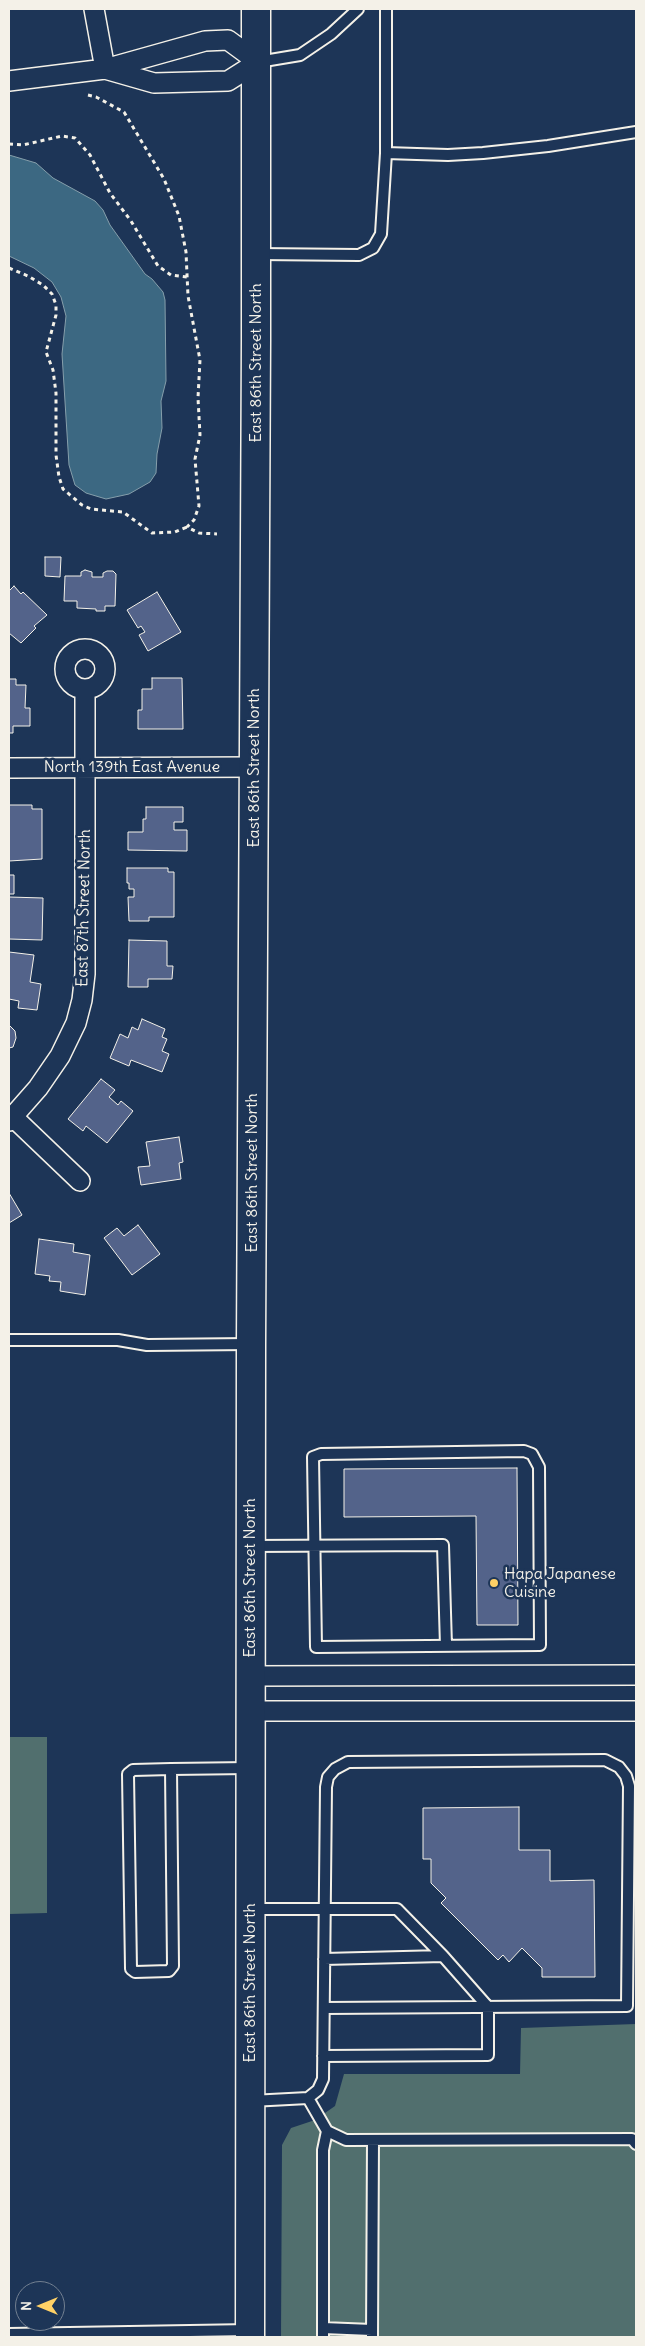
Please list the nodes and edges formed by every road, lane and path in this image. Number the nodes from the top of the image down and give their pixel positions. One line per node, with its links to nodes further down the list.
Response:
1 (94, 9): 6 (street)
2 (256, 9): 5 (main road, East 86th Street North)
3 (358, 9): 5 (lane)
4 (386, 9): 11 (lane)
5 (258, 62): 6 (street); 6 (street); 12 (main road, East 86th Street North)
6 (106, 70): 7 (street)
7 (9, 81)
8 (88, 96): 14 (path)
9 (636, 132): 11 (lane)
10 (9, 144): 14 (path)
11 (386, 153): 12 (lane)
12 (257, 254): 18 (main road, East 86th Street North)
13 (9, 268): 15 (path)
14 (187, 277): 15 (path)
15 (187, 527): 16 (path)
16 (217, 534)
17 (85, 689): 20 (street, East 87th Street North)
18 (254, 767): 20 (street, North 139th East Avenue); 24 (main road, East 86th Street North)
19 (9, 768): 20 (street, North 139th East Avenue)
20 (85, 768): 21 (street, East 87th Street North)
21 (11, 1119): 22 (street, East 87th Street North)
22 (80, 1181)
23 (9, 1340): 24 (lane)
24 (251, 1344): 26 (main road, East 86th Street North)
25 (313, 1544): 26 (lane); 27 (lane); 27 (lane); 27 (lane)
26 (250, 1546): 29 (main road, East 86th Street North)
27 (446, 1646)
28 (636, 1675): 29 (street)
29 (250, 1676): 30 (main road, East 86th Street North)
30 (250, 1711): 31 (street); 32 (main road, East 86th Street North)
31 (636, 1711)
32 (250, 1768): 33 (lane); 35 (main road, East 86th Street North)
33 (171, 1769): 33 (lane)
34 (325, 1908): 35 (lane); 36 (lane); 37 (lane); 38 (lane)
35 (250, 1909): 42 (main road, East 86th Street North)
36 (443, 1956): 37 (lane); 38 (lane)
37 (324, 1959): 39 (lane)
38 (488, 2007): 39 (lane); 40 (lane)
39 (324, 2008): 40 (lane)
40 (323, 2056): 41 (lane)
41 (308, 2098): 42 (lane); 43 (lane)
42 (250, 2101): 46 (main road, East 86th Street North)
43 (327, 2130): 44 (lane); 47 (lane)
44 (373, 2140): 45 (lane); 49 (lane)
45 (636, 2144)
46 (250, 2333): 48 (lane)
47 (323, 2333): 49 (lane)
48 (9, 2334)
49 (372, 2334)

